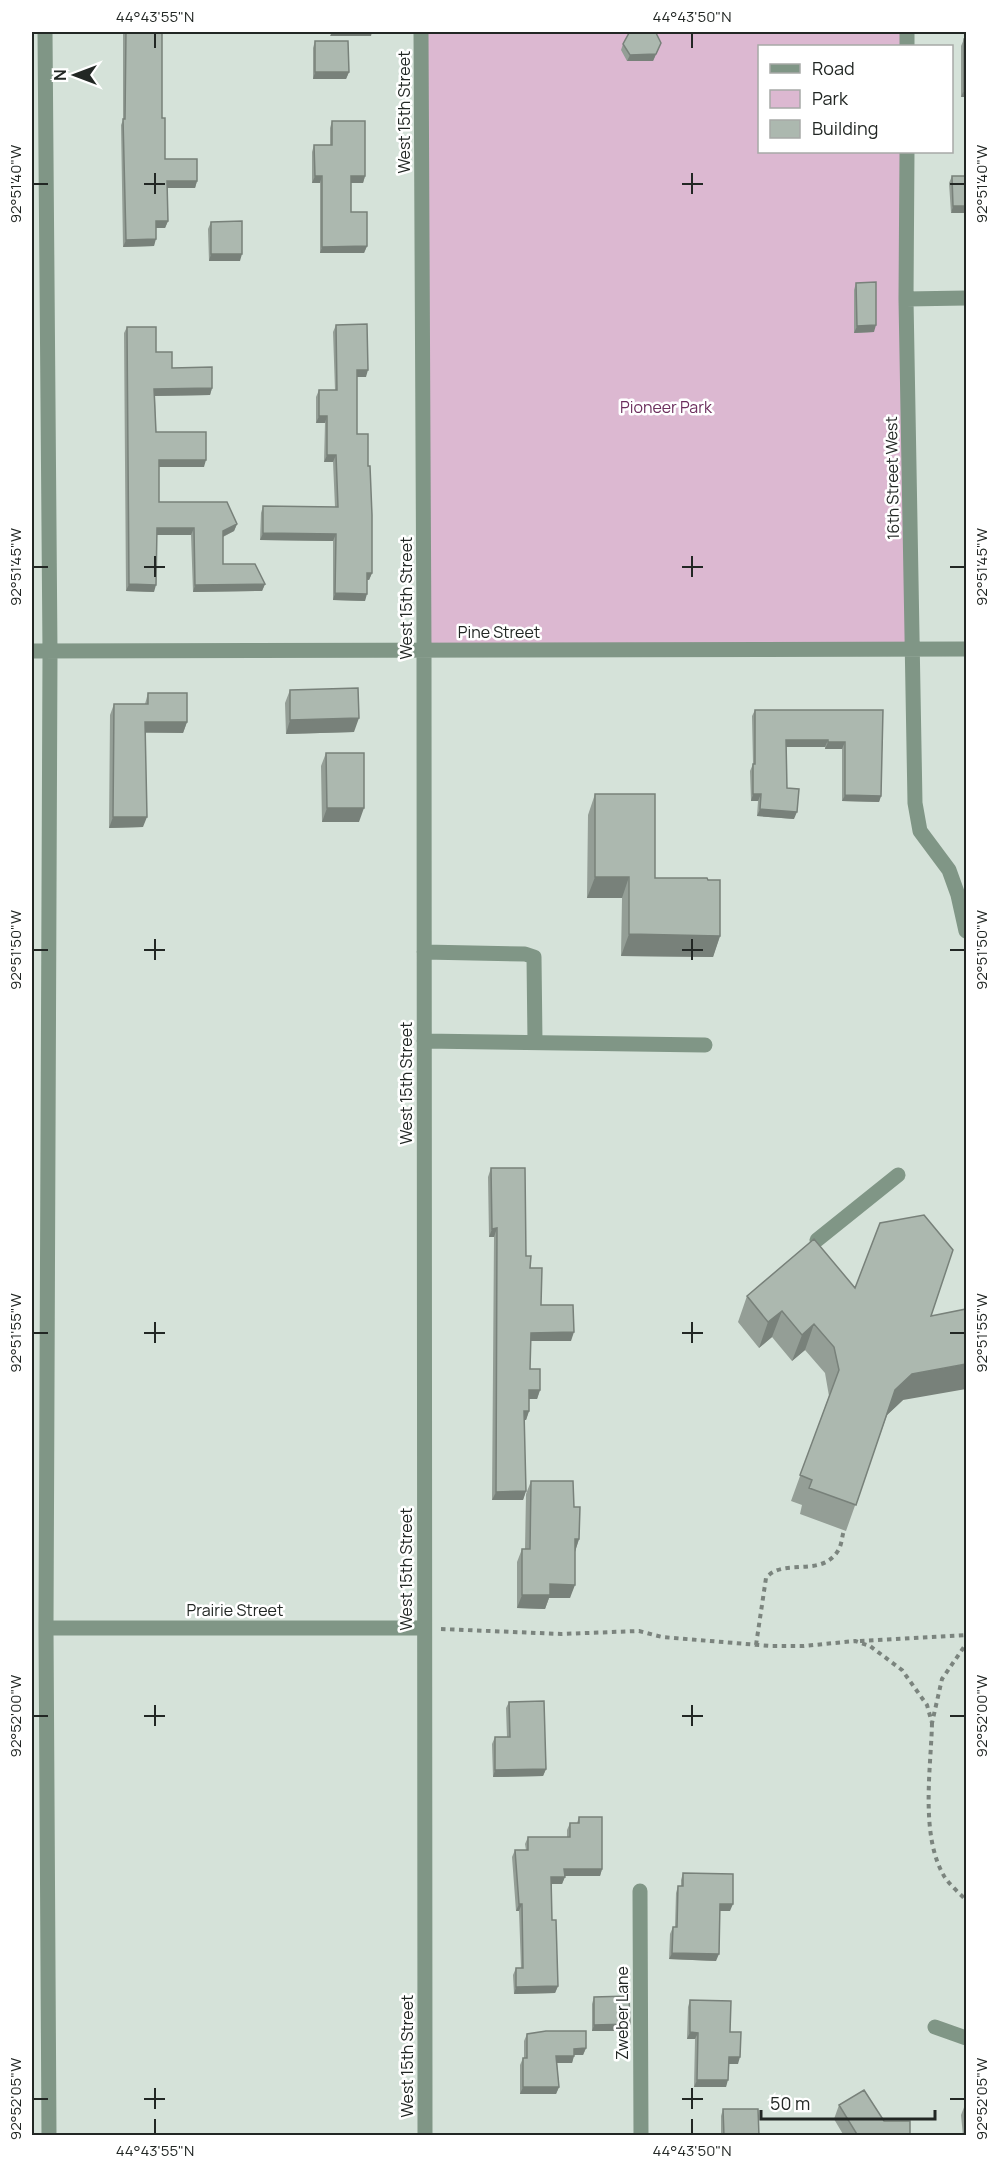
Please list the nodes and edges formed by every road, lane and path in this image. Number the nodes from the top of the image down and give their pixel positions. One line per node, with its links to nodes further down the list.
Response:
1 (45, 32): 10 (street)
2 (421, 32): 7 (street, West 15th Street)
3 (907, 153): 5 (street, 16th Street West)
4 (966, 298): 5 (street)
5 (906, 299): 8 (street, 16th Street West)
6 (966, 649): 8 (street, Pine Street)
7 (424, 650): 8 (street, Pine Street); 10 (street, Pine Street); 12 (street, West 15th Street)
8 (913, 650): 11 (street, 16th Street West)
9 (32, 651): 10 (street, Pine Street)
10 (50, 652): 19 (street)
11 (966, 931)
12 (424, 952): 13 (street, West 15th Street); 14 (street)
13 (424, 1041): 14 (street); 20 (street, West 15th Street)
14 (535, 1042): 15 (street)
15 (705, 1045)
16 (898, 1175): 17 (street)
17 (818, 1240)
18 (844, 1530): 24 (path)
19 (46, 1628): 20 (street, Prairie Street); 30 (street)
20 (424, 1628): 24 (path); 31 (street, West 15th Street)
21 (966, 1635): 22 (path)
22 (856, 1641): 24 (path); 25 (path)
23 (966, 1644): 25 (path)
24 (756, 1645)
25 (932, 1722): 27 (path)
26 (640, 1891): 32 (street, Zweber Lane)
27 (966, 1900)
28 (936, 2027): 29 (street)
29 (966, 2038)
30 (49, 2136)
31 (425, 2136)
32 (641, 2136)

